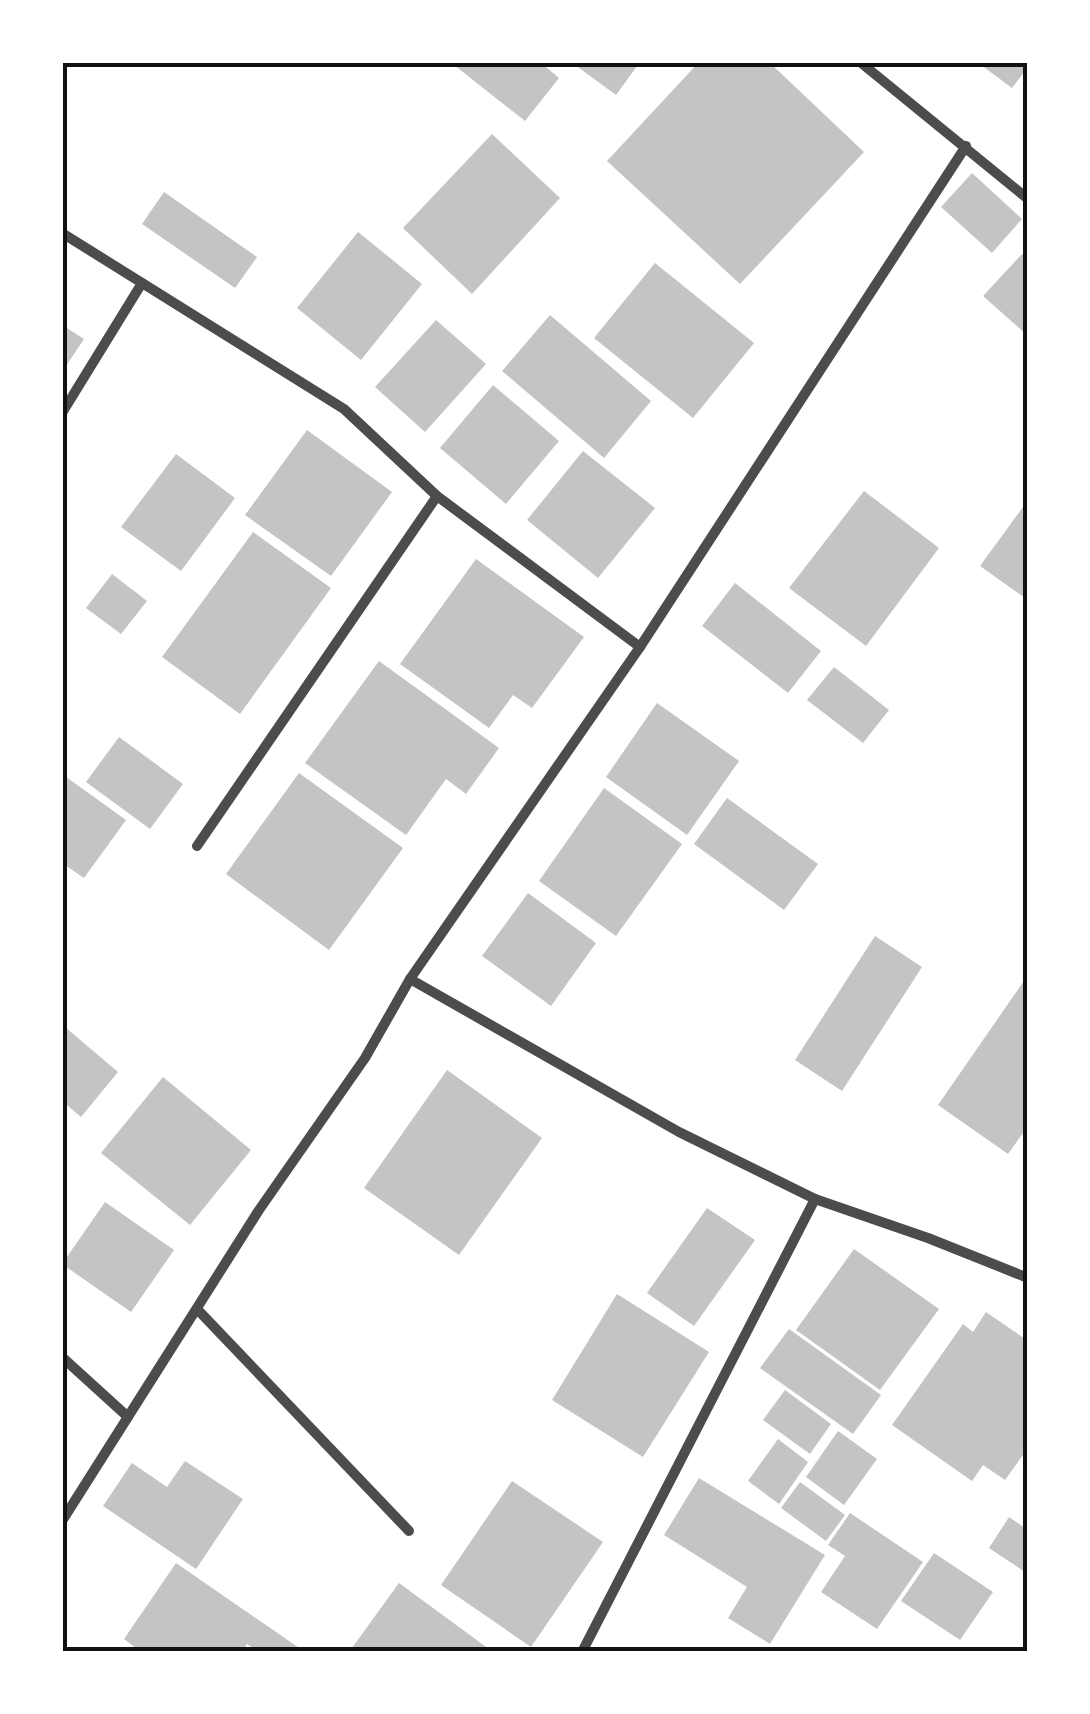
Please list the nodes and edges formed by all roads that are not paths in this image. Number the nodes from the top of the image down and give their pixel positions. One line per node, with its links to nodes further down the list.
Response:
1 (860, 62): 2 (street)
2 (966, 146): 3 (street); 8 (street)
3 (1028, 199)
4 (62, 233): 5 (street)
5 (142, 283): 6 (street); 7 (street)
6 (62, 413)
7 (436, 496): 8 (street); 9 (street)
8 (640, 647): 10 (street)
9 (197, 846)
10 (410, 978): 11 (street); 13 (street)
11 (815, 1198): 12 (street); 18 (street)
12 (1028, 1278)
13 (197, 1309): 15 (street); 17 (street)
14 (62, 1357): 15 (street)
15 (128, 1417): 16 (street)
16 (62, 1520)
17 (409, 1531)
18 (582, 1652)

